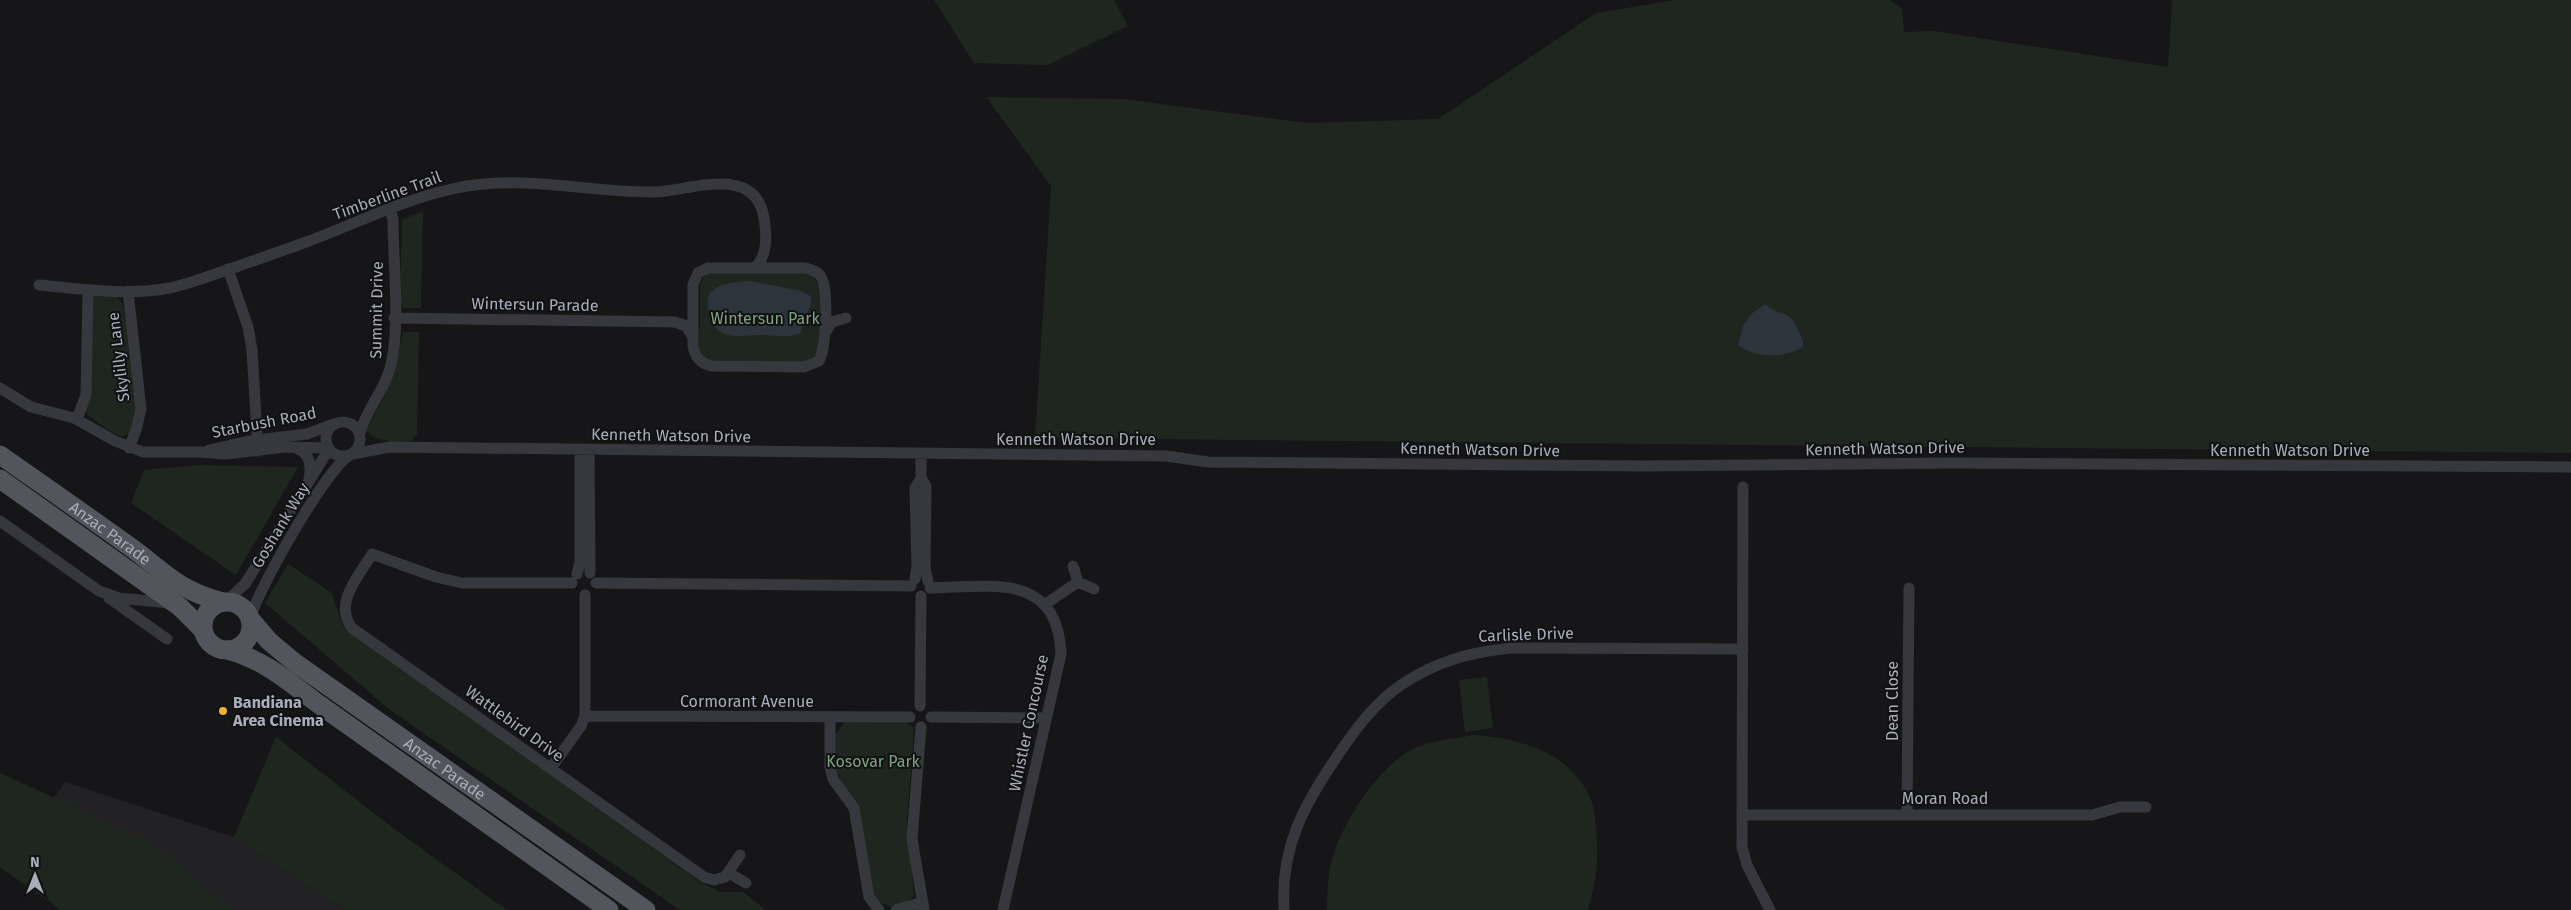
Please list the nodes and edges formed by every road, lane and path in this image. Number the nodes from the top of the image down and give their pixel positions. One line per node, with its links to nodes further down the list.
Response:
1 (390, 208): 2 (street, Timberline Trail); 5 (street, Timberline Trail); 11 (street, Summit Drive)
2 (764, 251): 3 (street, Timberline Trail); 4 (street)
3 (755, 268): 4 (street); 10 (street)
4 (779, 268): 9 (street)
5 (228, 269): 8 (street, Timberline Trail); 20 (street)
6 (39, 285): 7 (street, Timberline Trail)
7 (88, 290): 8 (street, Timberline Trail); 17 (street)
8 (128, 291): 23 (street, Skylilly Lane)
9 (825, 302): 13 (street); 13 (street)
10 (693, 308): 12 (street); 14 (street)
11 (394, 318): 12 (street, Wintersun Parade); 16 (street, Summit Drive)
12 (675, 322): 14 (street)
13 (824, 335): 14 (street)
14 (693, 336)
15 (0, 388): 17 (street, Starbush Road)
16 (370, 408): 18 (street); 19 (street, Summit Drive)
17 (77, 419): 23 (street, Starbush Road)
18 (335, 423): 19 (street); 20 (street, Starbush Road); 24 (street)
19 (360, 434): 22 (street, Kenneth Watson Drive); 26 (street)
20 (257, 445): 21 (street, Starbush Road); 23 (street, Starbush Road)
21 (291, 447): 24 (street, Starbush Road); 32 (street, Goshank Way)
22 (390, 447): 25 (street, Kenneth Watson Drive); 26 (street, Kenneth Watson Drive)
23 (129, 448)
24 (328, 448): 26 (street); 32 (street, Goshank Way)
25 (584, 450): 28 (street, Kenneth Watson Drive); 36 (street); 37 (street)
26 (351, 454): 49 (street, Goshank Way)
27 (0, 455): 46 (main road, Anzac Parade)
28 (921, 455): 29 (street, Kenneth Watson Drive); 30 (street)
29 (2571, 468)
30 (921, 478): 39 (street); 40 (street)
31 (0, 479): 48 (main road, Anzac Parade)
32 (308, 480): 46 (street, Goshank Way)
33 (1743, 488): 52 (street)
34 (0, 520): 43 (street)
35 (1073, 566): 38 (street)
36 (574, 578): 37 (street); 44 (street); 61 (street, Wattlebird Drive)
37 (593, 578): 39 (street); 44 (street)
38 (1078, 582): 42 (street); 47 (street)
39 (913, 583): 40 (street); 45 (street)
40 (929, 584): 45 (street); 47 (street, Whistler Concourse)
41 (1909, 588): 63 (street, Dean Close)
42 (1094, 589)
43 (99, 591): 48 (street); 51 (street)
44 (585, 595): 55 (street)
45 (921, 596): 54 (street)
46 (224, 602): 49 (main road); 50 (main road)
47 (1044, 605): 59 (street, Whistler Concourse)
48 (180, 607): 50 (main road, Anzac Parade)
49 (250, 619): 53 (main road); 70 (main road, Anzac Parade)
50 (202, 629): 53 (main road)
51 (166, 639)
52 (1743, 649): 64 (street); 74 (street, Carlisle Drive)
53 (228, 650): 69 (main road, Anzac Parade)
54 (920, 706): 56 (street); 57 (street)
55 (585, 716): 58 (street, Cormorant Avenue); 61 (street)
56 (931, 716): 59 (street); 60 (street)
57 (910, 717): 58 (street, Cormorant Avenue); 60 (street)
58 (830, 718): 71 (street)
59 (1046, 718): 73 (street, Whistler Concourse)
60 (921, 727): 68 (street)
61 (551, 768): 66 (street, Wattlebird Drive)
62 (2146, 807): 63 (street, Moran Road)
63 (1907, 814): 64 (street, Moran Road)
64 (1742, 815): 75 (street)
65 (740, 855): 66 (street)
66 (729, 873): 67 (street)
67 (746, 883)
68 (924, 906): 72 (street)
69 (609, 910)
70 (646, 910)
71 (880, 910)
72 (896, 910)
73 (1004, 910)
74 (1284, 910)
75 (1770, 910)

